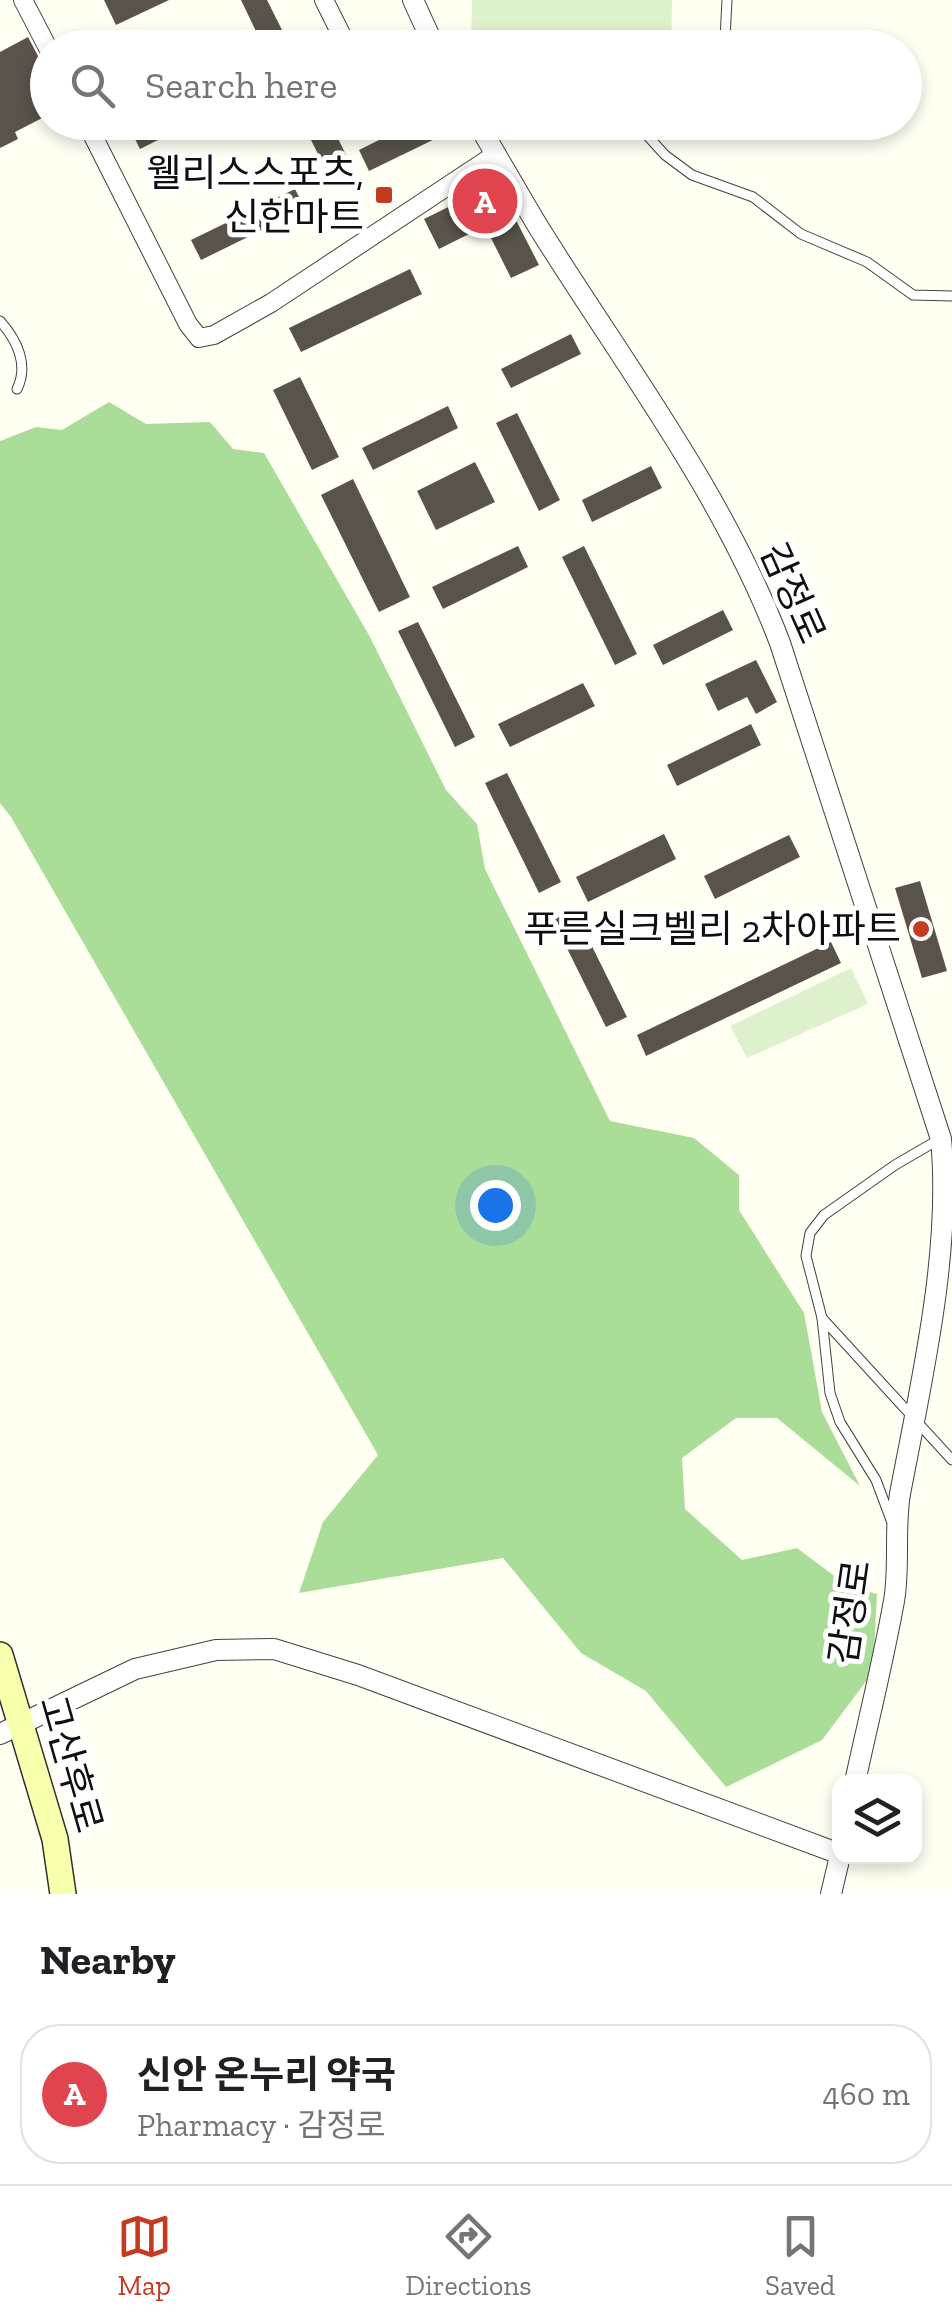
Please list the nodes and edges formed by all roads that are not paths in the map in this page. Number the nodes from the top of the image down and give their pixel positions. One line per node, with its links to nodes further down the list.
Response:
1 (22, 0): 5 (street)
2 (324, 0): 6 (street)
3 (413, 0): 7 (street)
4 (728, 0): 8 (lane)
5 (38, 30)
6 (339, 30)
7 (427, 30)
8 (725, 30)
9 (95, 140): 12 (street)
10 (488, 140): 12 (street, 감정로)
11 (652, 140): 13 (lane)
12 (496, 154): 16 (street, 감정로)
13 (952, 296)
14 (0, 321): 15 (lane)
15 (18, 389)
16 (940, 1139): 17 (lane, 감정로); 18 (street, 감정로)
17 (822, 1318): 18 (lane, 감정로); 20 (lane, 감정로)
18 (918, 1422): 19 (lane, 감정로); 20 (street, 감정로)
19 (952, 1460)
20 (895, 1546): 23 (street, 감정로)
21 (0, 1655): 22 (main road, 고산후로)
22 (11, 1729): 24 (street); 26 (main road, 고산후로)
23 (857, 1774)
24 (832, 1852)
25 (838, 1864): 27 (street)
26 (63, 1894)
27 (831, 1894)

